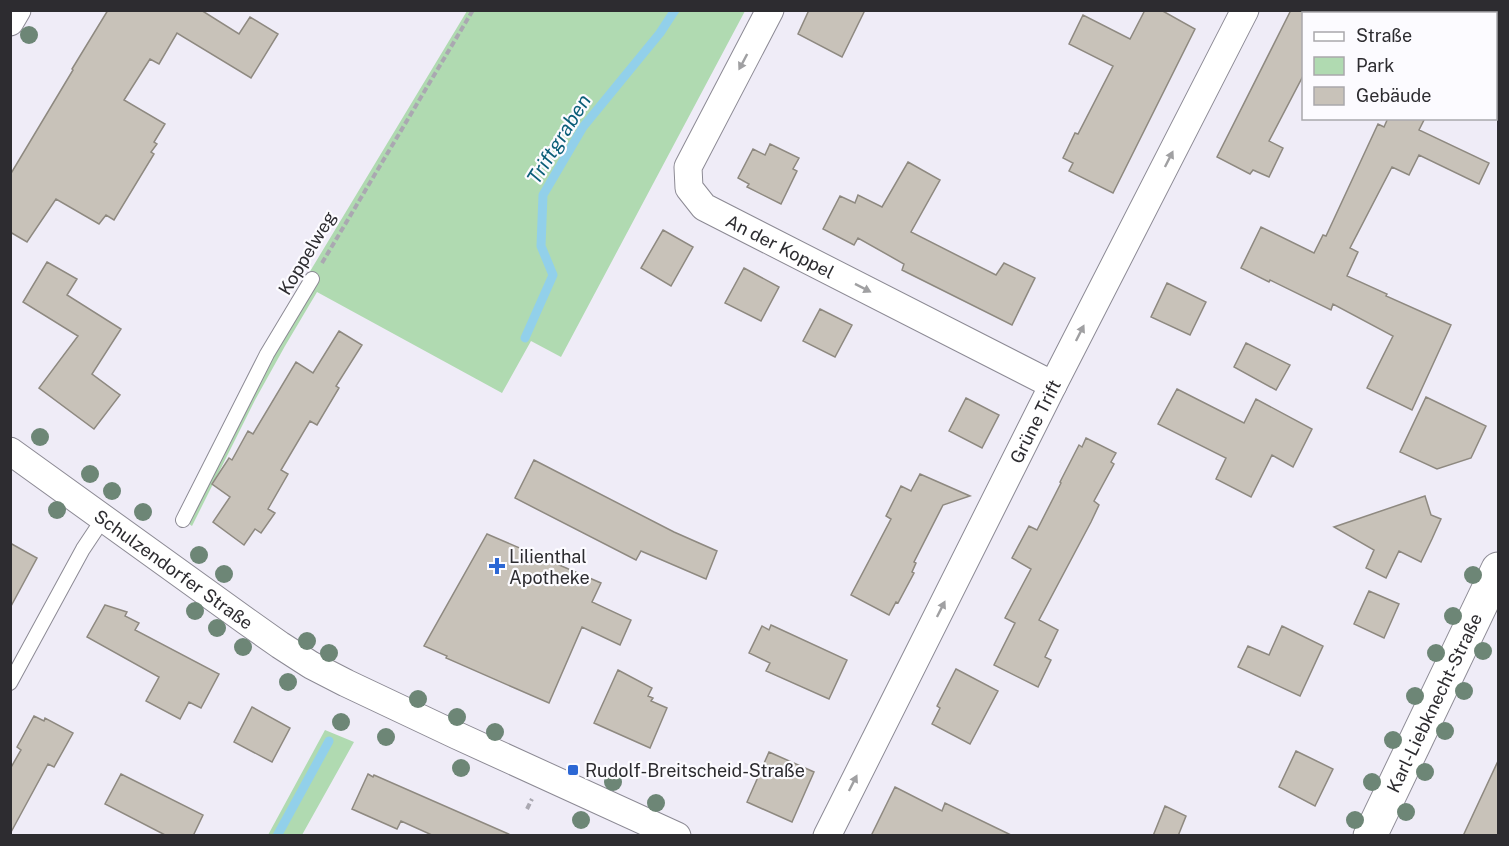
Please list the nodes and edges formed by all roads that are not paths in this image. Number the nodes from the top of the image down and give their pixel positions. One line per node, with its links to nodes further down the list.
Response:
1 (17, 10): 4 (street)
2 (770, 10): 6 (street, An der Koppel, one-way to 6)
3 (1245, 10): 6 (street, Grüne Trift, one-way to 3)
4 (10, 22)
5 (312, 279): 9 (lane, Koppelweg)
6 (1053, 385): 13 (street, Grüne Trift, one-way to 6)
7 (10, 451): 8 (street, Schulzendorfer Straße)
8 (103, 519): 11 (lane); 12 (street, Schulzendorfer Straße)
9 (183, 520)
10 (1498, 570): 14 (street, Karl-Liebknecht-Straße)
11 (10, 683)
12 (677, 836)
13 (827, 836)
14 (1370, 836)

